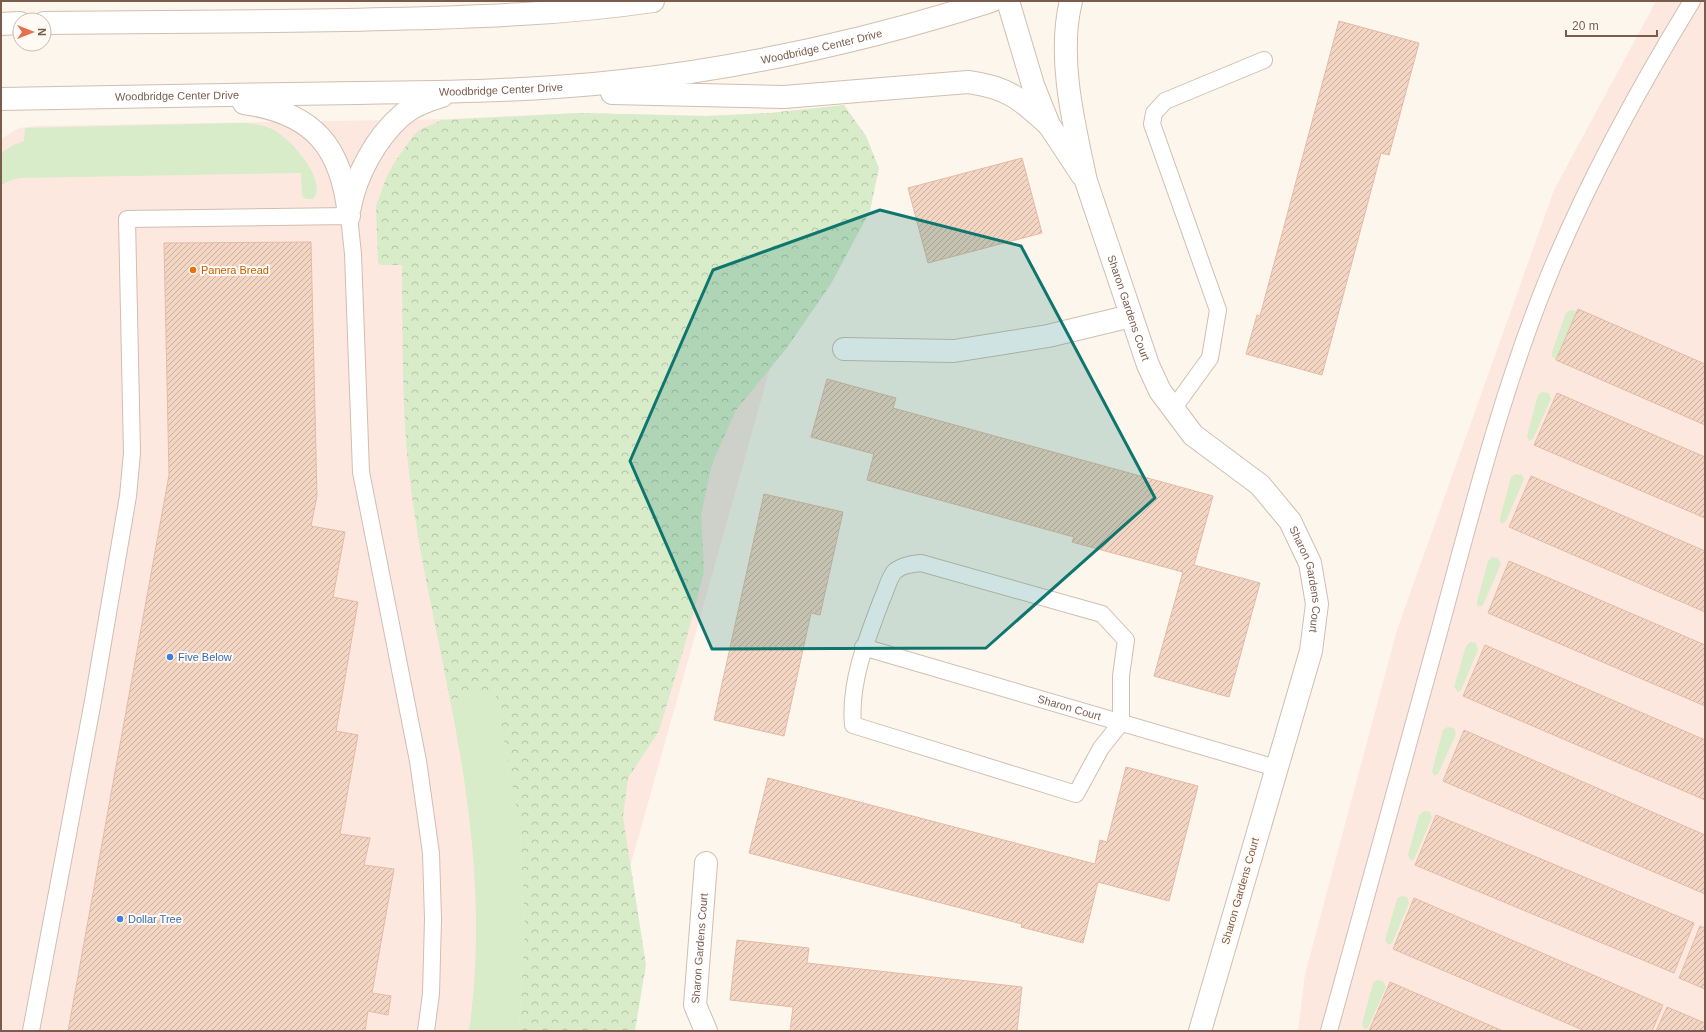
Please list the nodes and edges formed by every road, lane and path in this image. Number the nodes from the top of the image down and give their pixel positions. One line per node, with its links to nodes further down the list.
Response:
1 (653, 1): 6 (street)
2 (991, 1): 10 (street, Woodbridge Center Drive)
3 (1008, 1): 14 (street, Sharon Gardens Court)
4 (1071, 1): 15 (street, Sharon Gardens Court)
5 (1692, 1): 28 (lane)
6 (52, 23)
7 (1, 24): 8 (street)
8 (12, 24)
9 (1264, 60): 19 (lane)
10 (511, 90): 11 (street, Woodbridge Center Drive); 14 (street)
11 (459, 91): 12 (street, Woodbridge Center Drive); 16 (street)
12 (179, 96): 13 (street, Woodbridge Center Drive); 16 (street)
13 (1, 99)
14 (1049, 125): 15 (street, Sharon Gardens Court)
15 (1086, 181): 17 (street, Sharon Gardens Court)
16 (349, 216): 24 (lane); 25 (lane)
17 (1131, 316): 18 (street); 19 (street, Sharon Gardens Court)
18 (844, 349)
19 (1173, 409): 22 (street, Sharon Gardens Court)
20 (863, 647): 21 (lane, Sharon Court); 21 (lane); 21 (lane)
21 (1121, 722): 22 (lane, Sharon Court)
22 (1276, 768): 27 (street, Sharon Gardens Court)
23 (706, 863): 26 (street, Sharon Gardens Court)
24 (31, 1031)
25 (426, 1031)
26 (706, 1031)
27 (1200, 1031)
28 (1329, 1031)

